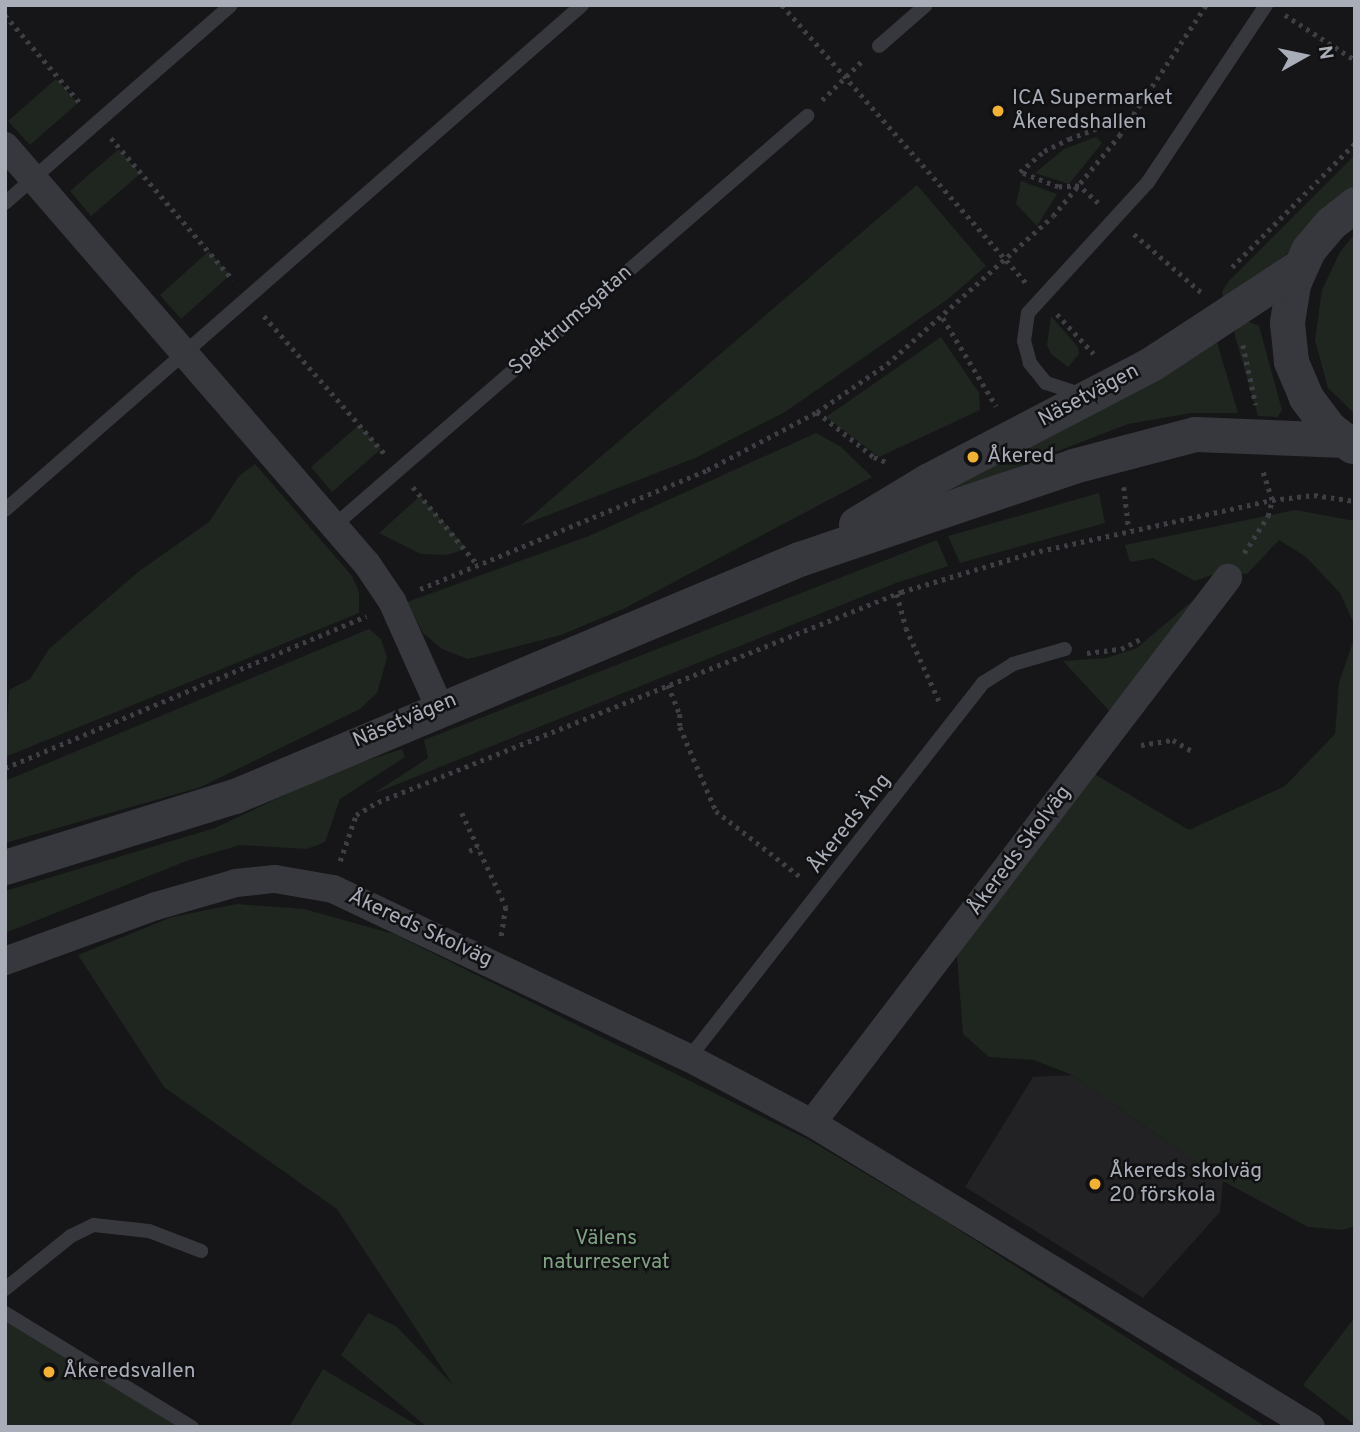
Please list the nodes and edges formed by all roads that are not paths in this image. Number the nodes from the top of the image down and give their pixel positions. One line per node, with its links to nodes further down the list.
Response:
1 (231, 5): 8 (lane)
2 (582, 5): 12 (lane)
3 (926, 5): 5 (lane)
4 (1266, 5): 13 (lane)
5 (879, 46)
6 (807, 116): 16 (lane, Spektrumsgatan)
7 (5, 146): 8 (street)
8 (33, 178): 9 (lane); 12 (street)
9 (5, 203)
10 (1355, 204): 11 (street, Näsetvägen)
11 (1300, 266): 13 (street, Näsetvägen); 14 (street, Näsetvägen)
12 (184, 351): 15 (lane); 16 (street)
13 (1098, 391): 17 (street, Näsetvägen)
14 (1352, 446): 17 (street, Näsetvägen)
15 (5, 510)
16 (335, 525): 20 (street)
17 (799, 559): 20 (street, Näsetvägen)
18 (1228, 578): 24 (street, Åkereds Skolväg)
19 (1065, 649): 23 (lane, Åkereds Äng)
20 (439, 706): 21 (street, Näsetvägen)
21 (5, 867)
22 (5, 961): 23 (street, Åkereds Skolväg)
23 (689, 1058): 24 (street, Åkereds Skolväg)
24 (812, 1123): 29 (street, Åkereds Skolväg)
25 (201, 1251): 26 (lane)
26 (5, 1289)
27 (5, 1313): 28 (lane)
28 (192, 1427)
29 (1311, 1427)

